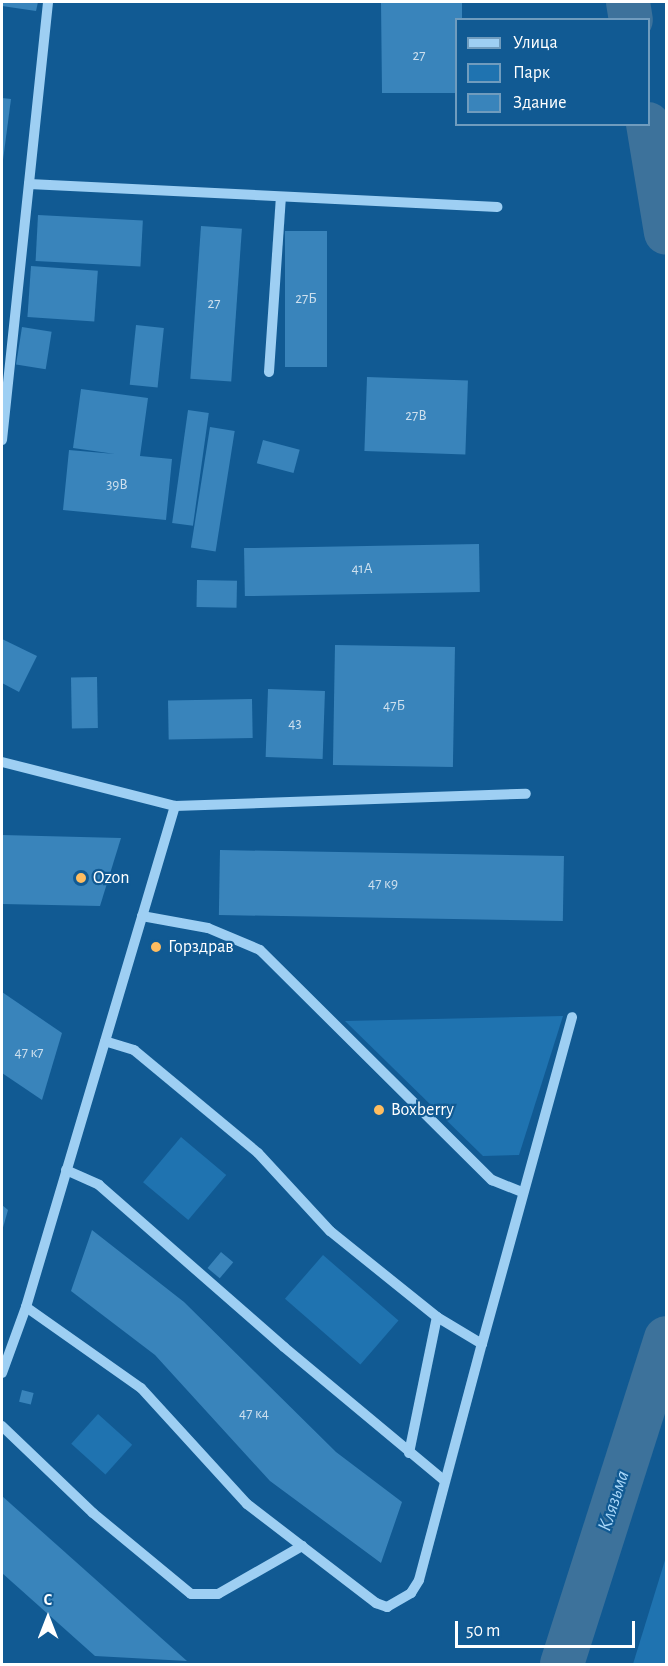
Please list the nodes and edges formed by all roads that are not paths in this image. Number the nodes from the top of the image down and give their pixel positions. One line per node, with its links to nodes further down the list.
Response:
1 (48, 2): 2 (lane)
2 (29, 184): 3 (lane); 6 (lane)
3 (281, 196): 4 (lane); 5 (lane)
4 (497, 207)
5 (269, 372)
6 (2, 440)
7 (2, 762): 9 (lane)
8 (526, 794): 9 (lane)
9 (175, 806): 10 (lane)
10 (142, 916): 12 (lane); 14 (lane)
11 (572, 1017): 14 (lane)
12 (105, 1041): 13 (lane); 16 (lane)
13 (66, 1170): 15 (lane); 20 (lane)
14 (522, 1192): 17 (lane)
15 (26, 1307): 18 (lane); 22 (lane)
16 (437, 1317): 17 (lane); 20 (lane)
17 (482, 1344): 21 (lane)
18 (2, 1373)
19 (2, 1426): 22 (lane)
20 (409, 1453): 21 (lane)
21 (445, 1481): 22 (lane)
22 (302, 1546)

